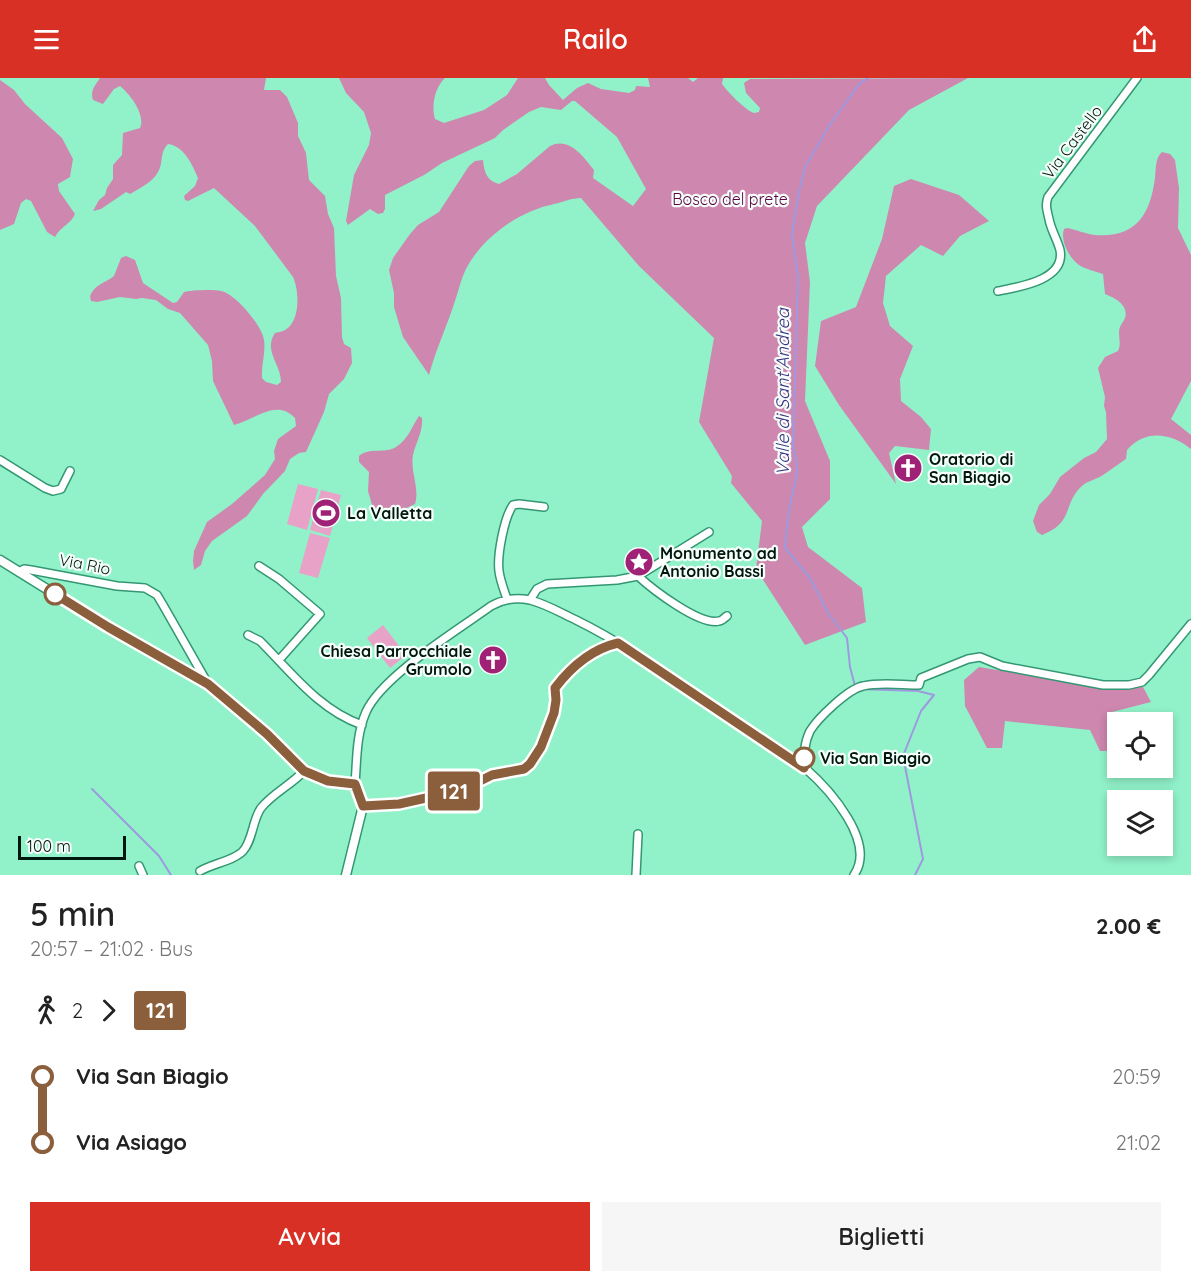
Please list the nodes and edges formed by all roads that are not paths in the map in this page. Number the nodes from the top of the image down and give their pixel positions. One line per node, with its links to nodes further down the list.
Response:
1 (1137, 78): 2 (street, Via Castello)
2 (998, 291)
3 (0, 460): 4 (street)
4 (70, 471)
5 (544, 507): 11 (street)
6 (709, 532): 10 (street)
7 (0, 560): 9 (street, Via Rio)
8 (259, 566): 17 (street)
9 (19, 572): 18 (street, Via Rio); 18 (street, Via Rio)
10 (638, 576): 12 (street); 13 (street)
11 (507, 599): 12 (street); 19 (street)
12 (530, 600): 16 (street)
13 (727, 616)
14 (1191, 624): 20 (street)
15 (248, 635): 17 (street)
16 (618, 643): 20 (street); 23 (street)
17 (279, 660): 19 (street)
18 (208, 684): 21 (street, Via Rio)
19 (362, 725): 22 (street)
20 (804, 768): 30 (street)
21 (304, 771): 22 (street); 26 (street)
22 (355, 784): 23 (street)
23 (363, 806): 28 (street)
24 (638, 834): 29 (street)
25 (139, 866): 27 (street)
26 (200, 872)
27 (143, 875)
28 (346, 875)
29 (636, 875)
30 (854, 875)

